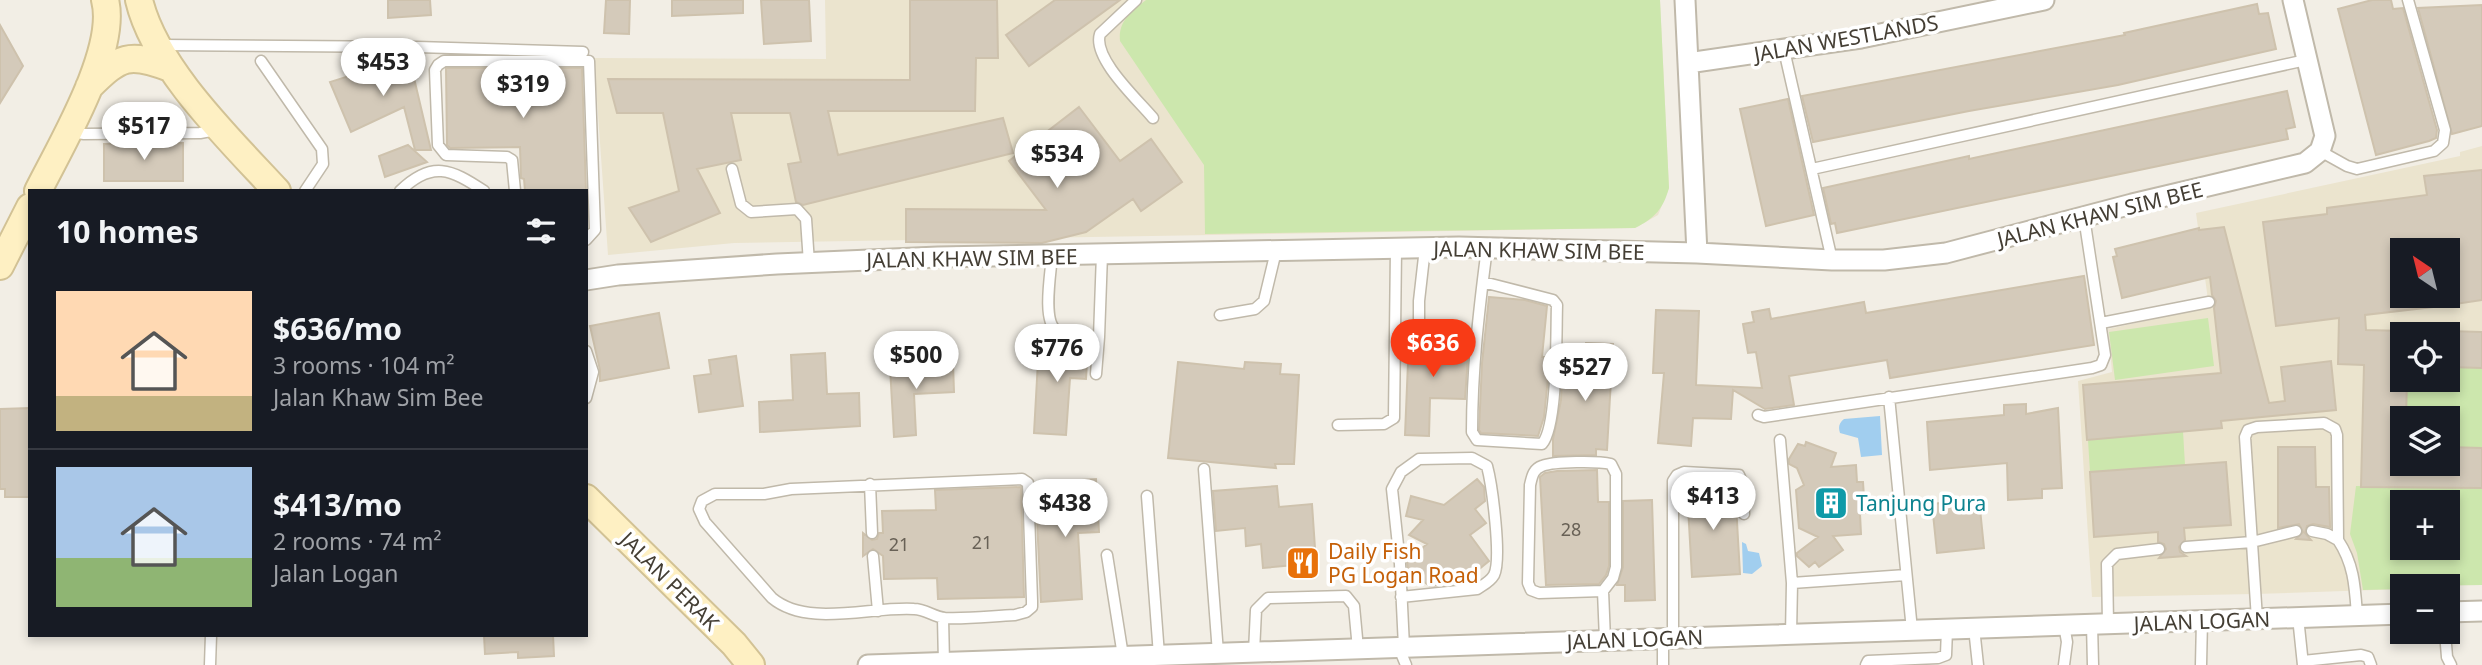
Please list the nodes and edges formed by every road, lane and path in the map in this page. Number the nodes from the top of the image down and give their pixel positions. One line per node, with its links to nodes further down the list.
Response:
1 (105, 0): 14 (main road)
2 (139, 0): 10 (main road)
3 (1136, 0): 15 (lane)
4 (1685, 0): 13 (street)
5 (2044, 0): 8 (street, JALAN WESTLANDS)
6 (2293, 0): 11 (street)
7 (2408, 0): 18 (lane)
8 (1784, 50): 13 (street, JALAN WESTLANDS); 20 (lane)
9 (583, 52): 10 (lane)
10 (164, 56): 14 (main road); 16 (main road)
11 (2306, 60): 18 (street); 20 (lane)
12 (261, 61): 23 (lane)
13 (1688, 63): 34 (street)
14 (88, 88): 17 (main road)
15 (1153, 118)
16 (221, 130): 17 (lane); 22 (main road)
17 (67, 132): 21 (main road)
18 (2320, 151): 28 (street, JALAN KHAW SIM BEE)
19 (732, 169): 38 (lane)
20 (1812, 169): 37 (lane)
21 (39, 189)
22 (275, 189)
23 (306, 189)
24 (403, 189): 25 (lane)
25 (481, 189)
26 (515, 189): 29 (lane)
27 (28, 210): 39 (main road)
28 (2084, 216): 37 (street, JALAN KHAW SIM BEE); 44 (lane)
29 (588, 238)
30 (1425, 248): 31 (street, JALAN KHAW SIM BEE); 32 (street, JALAN KHAW SIM BEE); 46 (lane)
31 (1487, 248): 34 (street, JALAN KHAW SIM BEE); 41 (lane)
32 (1396, 249): 33 (street, JALAN KHAW SIM BEE); 52 (lane)
33 (1276, 251): 35 (street, JALAN KHAW SIM BEE); 43 (lane)
34 (1697, 253): 37 (street, JALAN KHAW SIM BEE)
35 (1102, 254): 36 (street, JALAN KHAW SIM BEE); 45 (lane)
36 (1052, 255): 38 (street, JALAN KHAW SIM BEE); 45 (lane)
37 (1832, 260)
38 (809, 262): 40 (street, JALAN KHAW SIM BEE)
39 (0, 265)
40 (588, 280)
41 (1483, 282): 41 (lane)
42 (2209, 303): 44 (lane)
43 (1220, 315)
44 (2101, 323): 50 (lane)
45 (1099, 337): 48 (lane)
46 (1461, 339)
47 (588, 357): 49 (lane)
48 (1096, 374)
49 (588, 391)
50 (1889, 397): 51 (lane); 68 (lane)
51 (1758, 415)
52 (1338, 425)
53 (1780, 440): 69 (lane)
54 (1204, 469): 96 (lane)
55 (870, 484): 61 (lane); 72 (lane); 78 (lane)
56 (1147, 496): 94 (lane)
57 (588, 500): 101 (main road, JALAN PERAK)
58 (1744, 514): 88 (lane)
59 (2296, 531): 63 (lane)
60 (2312, 531): 62 (lane)
61 (872, 533)
62 (2337, 540): 63 (lane); 76 (lane)
63 (2252, 542): 64 (lane); 79 (lane)
64 (2186, 547)
65 (2159, 549): 81 (lane)
66 (1107, 555): 95 (lane)
67 (873, 556): 72 (lane)
68 (1906, 575): 69 (lane); 85 (lane)
69 (1792, 583): 86 (lane)
70 (1602, 591): 70 (lane); 89 (lane)
71 (1401, 597): 71 (lane); 93 (lane)
72 (878, 611): 78 (lane)
73 (2482, 611): 74 (street)
74 (2460, 612)
75 (2390, 614): 76 (street, JALAN LOGAN)
76 (2357, 615): 77 (street, JALAN LOGAN)
77 (2298, 617): 79 (street, JALAN LOGAN); 99 (lane)
78 (943, 618): 97 (lane)
79 (2257, 619): 80 (street, JALAN LOGAN)
80 (2203, 620): 81 (street, JALAN LOGAN); 108 (lane)
81 (2100, 624): 82 (street, JALAN LOGAN); 107 (lane)
82 (2064, 625): 83 (street, JALAN LOGAN); 106 (lane)
83 (1974, 628): 84 (street, JALAN LOGAN); 105 (lane)
84 (1947, 629): 85 (street, JALAN LOGAN); 104 (lane)
85 (1912, 630): 86 (street, JALAN LOGAN)
86 (1791, 634): 88 (street, JALAN LOGAN)
87 (211, 637): 100 (lane)
88 (1668, 638): 89 (street, JALAN LOGAN); 103 (lane)
89 (1605, 640): 93 (street, JALAN LOGAN)
90 (2446, 644): 110 (lane)
91 (1358, 649): 92 (street, JALAN LOGAN); 92 (lane); 93 (street, JALAN LOGAN)
92 (1254, 652): 96 (street, JALAN LOGAN)
93 (1403, 653)
94 (1159, 655): 95 (street, JALAN LOGAN); 96 (street, JALAN LOGAN)
95 (1124, 656): 98 (street, JALAN LOGAN)
96 (1222, 657)
97 (944, 663): 98 (street, JALAN LOGAN); 102 (street, JALAN LOGAN)
98 (965, 663)
99 (2303, 663): 109 (lane)
100 (210, 665)
101 (751, 665)
102 (868, 665)
103 (1663, 665)
104 (1866, 665)
105 (1978, 665)
106 (2064, 665)
107 (2093, 665)
108 (2201, 665)
109 (2371, 665)
110 (2451, 665)

